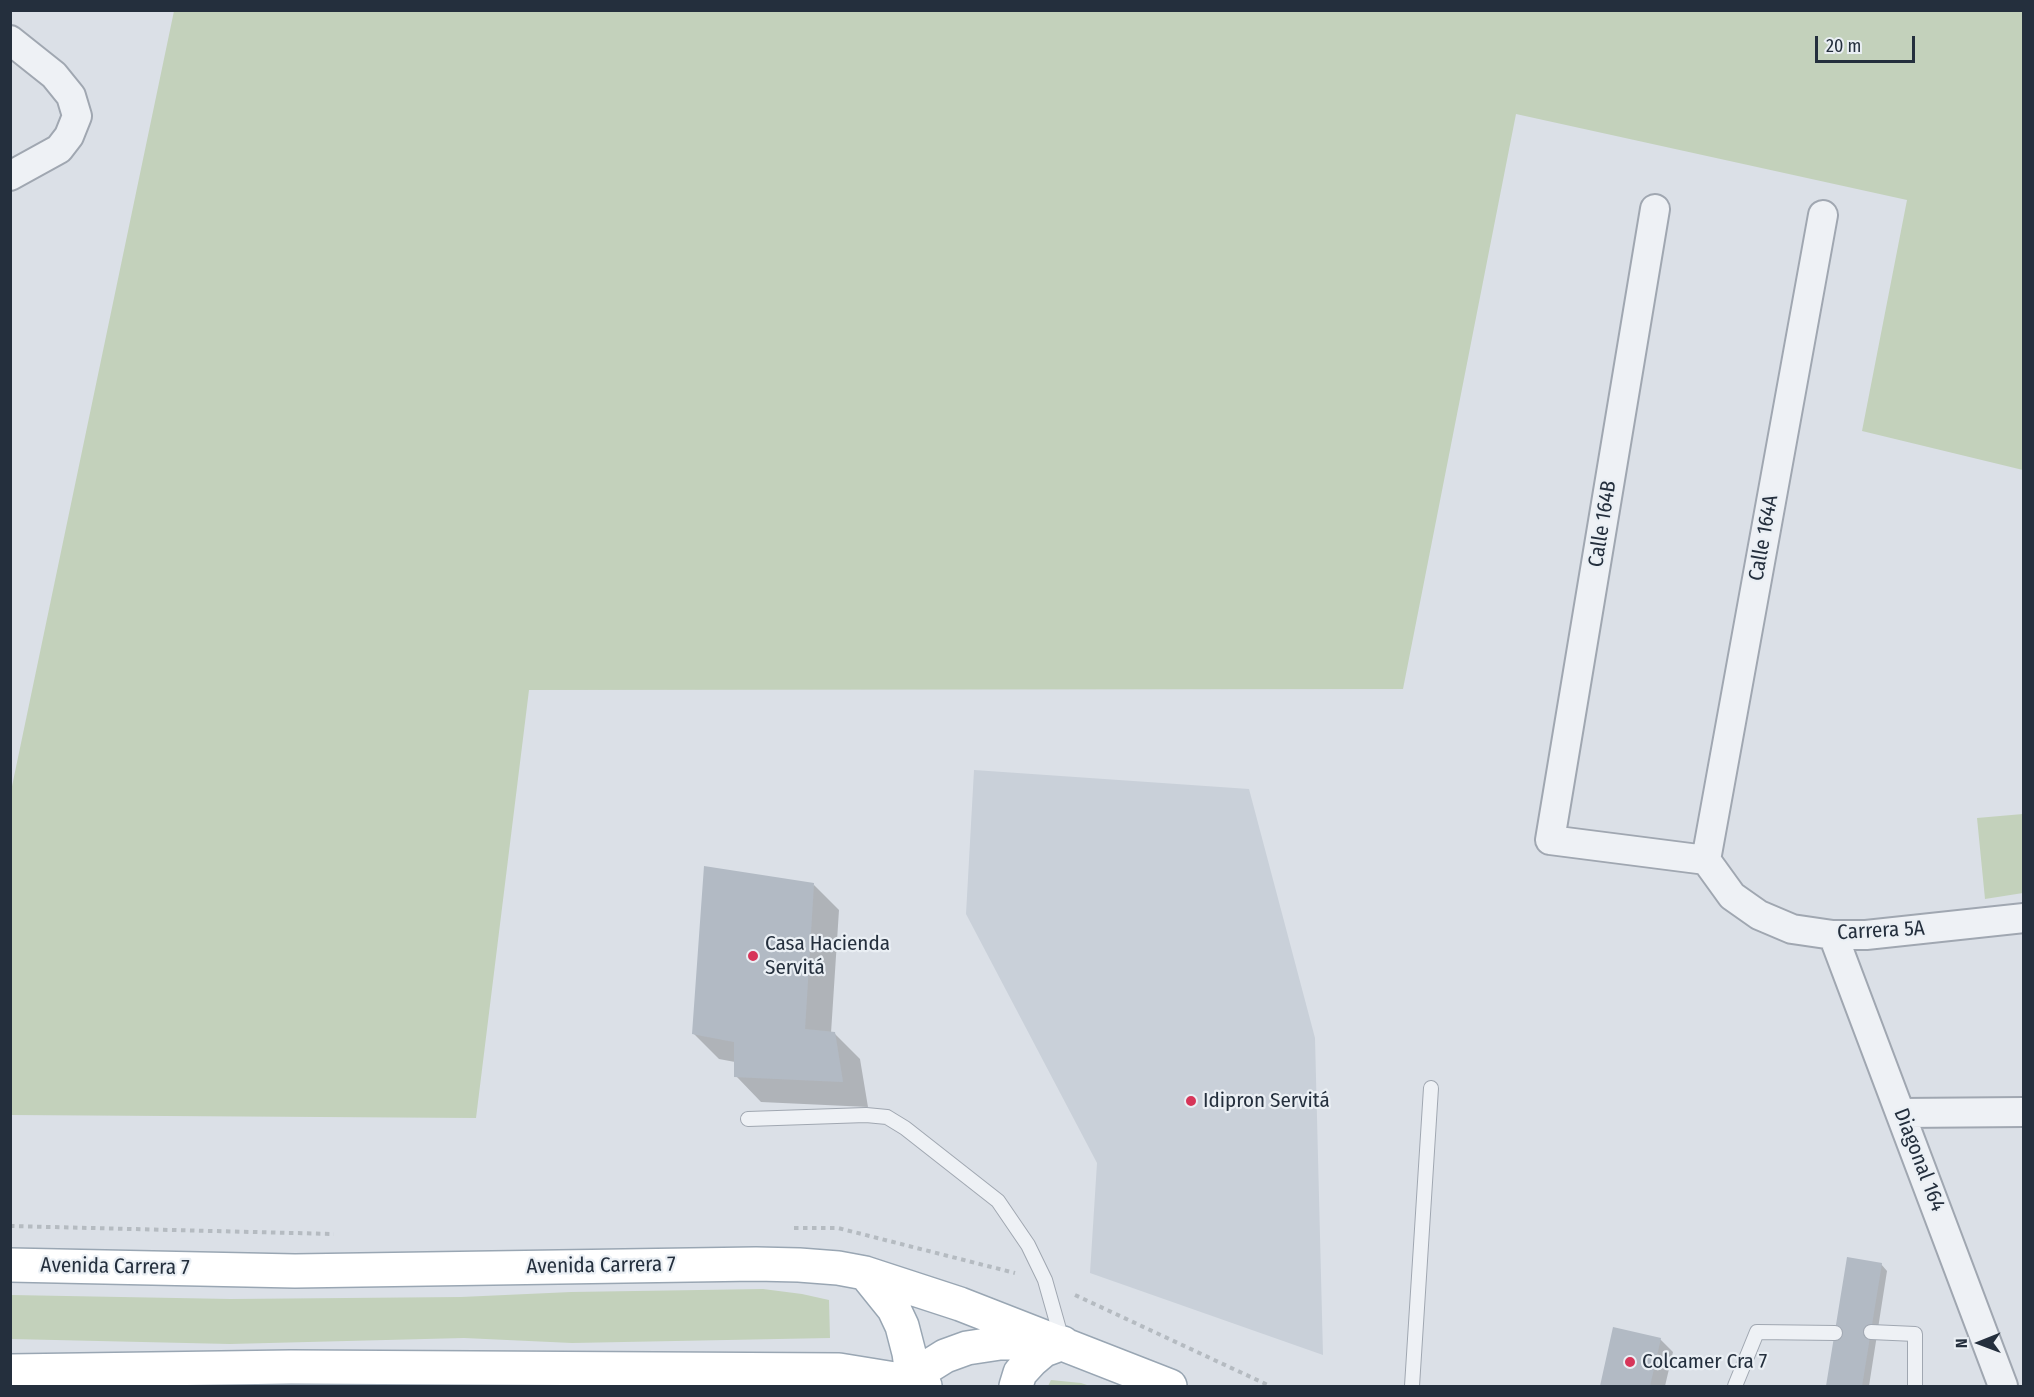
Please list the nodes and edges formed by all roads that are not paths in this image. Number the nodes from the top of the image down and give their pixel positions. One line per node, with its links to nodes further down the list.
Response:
1 (10, 40): 2 (street)
2 (10, 176)
3 (1655, 209): 5 (street, Calle 164B)
4 (1823, 215): 5 (street, Calle 164A)
5 (1706, 860): 7 (street, Carrera 5A)
6 (2024, 918): 7 (street, Carrera 5A)
7 (1833, 935): 10 (street, Diagonal 164)
8 (1431, 1088): 21 (lane)
9 (2024, 1112): 10 (street)
10 (1902, 1113): 24 (street, Diagonal 164)
11 (748, 1119): 16 (lane)
12 (10, 1265): 13 (main road, Avenida Carrera 7)
13 (865, 1274): 16 (main road, Avenida Carrera 7); 18 (main road)
14 (1871, 1332): 23 (lane)
15 (1835, 1333): 22 (lane)
16 (1064, 1343): 18 (main road); 19 (main road); 20 (main road, Avenida Carrera 7)
17 (10, 1371): 18 (main road)
18 (919, 1384)
19 (1016, 1386)
20 (1170, 1386)
21 (1412, 1386)
22 (1735, 1386)
23 (1915, 1386)
24 (2003, 1386)

